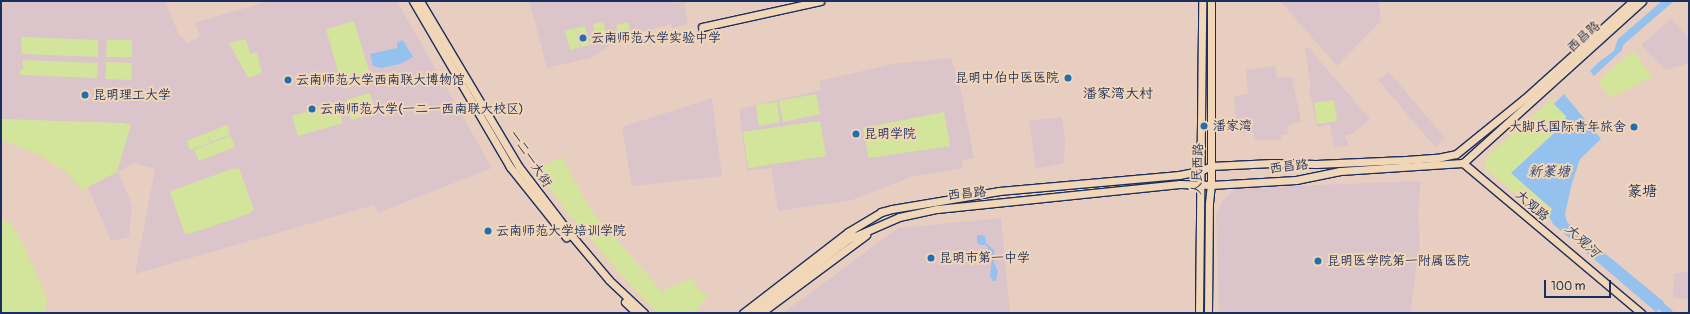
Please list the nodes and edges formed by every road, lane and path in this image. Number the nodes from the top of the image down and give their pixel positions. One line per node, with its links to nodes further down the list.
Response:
1 (413, 1): 18 (main road, 一二一大街)
2 (420, 1): 19 (main road, 一二一大街)
3 (820, 1): 8 (main road)
4 (1202, 1): 11 (main road, 人民西路)
5 (1211, 1): 10 (main road, 人民西路)
6 (1634, 1): 10 (main road, 西昌路)
7 (1642, 1): 9 (main road, 西昌路)
8 (702, 26)
9 (1463, 163): 13 (main road, 西昌路); 23 (main road, 大观路)
10 (1211, 166): 11 (main road, 西昌路); 13 (main road, 人民西路)
11 (1200, 171): 12 (main road, 人民西路); 14 (main road, 西昌路)
12 (1200, 185): 13 (main road, 西昌路); 15 (main road, 西昌路); 21 (main road, 人民西路)
13 (1211, 185): 22 (main road, 人民西路)
14 (875, 216): 16 (main road, 西昌路); 17 (main road, 西昌路)
15 (879, 225): 16 (main road, 西昌路); 20 (main road, 西昌路)
16 (851, 238): 17 (main road, 西昌路)
17 (747, 312)
18 (636, 313)
19 (644, 313)
20 (761, 313)
21 (1199, 313)
22 (1208, 313)
23 (1641, 313)

